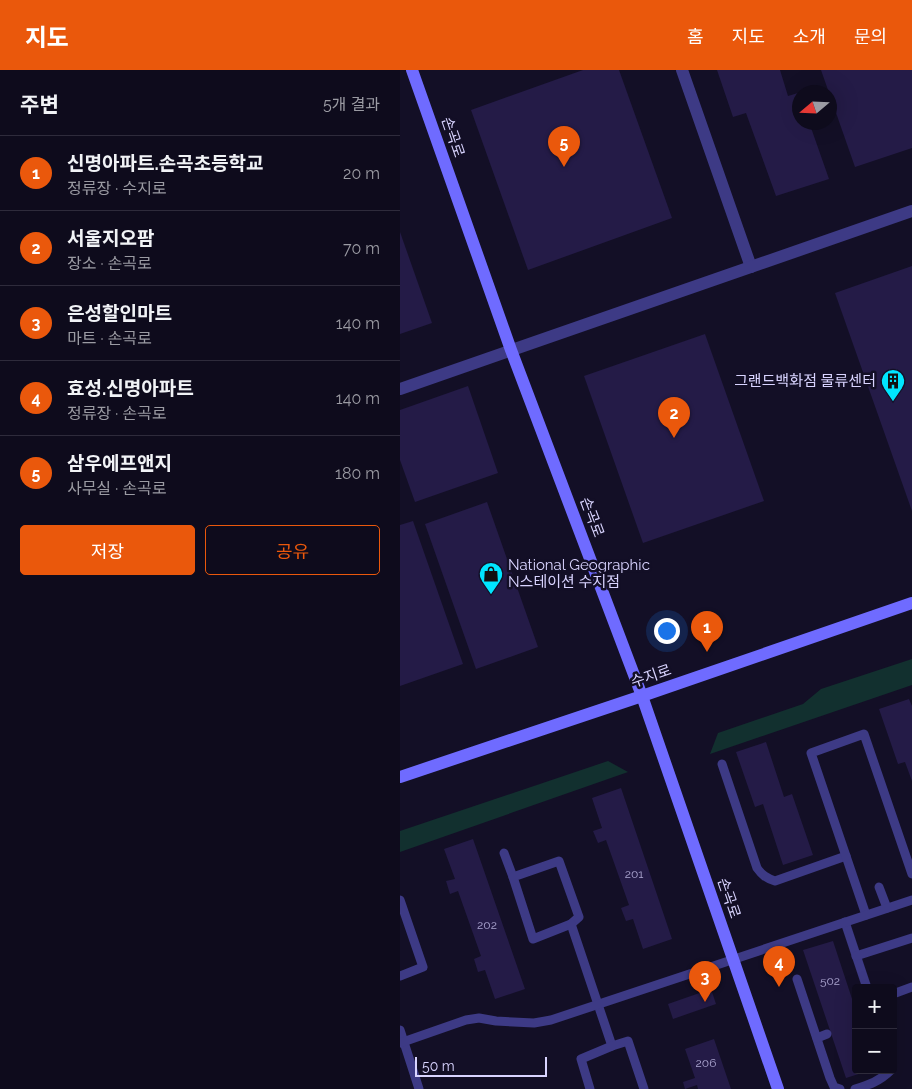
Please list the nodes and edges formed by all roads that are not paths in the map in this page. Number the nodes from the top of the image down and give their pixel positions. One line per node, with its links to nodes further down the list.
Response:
1 (412, 70): 5 (street, 손곡로)
2 (682, 70): 4 (street)
3 (912, 211): 4 (street)
4 (751, 267): 5 (street)
5 (511, 350): 6 (street); 8 (street, 손곡로)
6 (400, 390)
7 (912, 603): 8 (street, 수지로)
8 (642, 696): 10 (street, 수지로); 24 (street, 손곡로)
9 (722, 764): 12 (lane)
10 (400, 778)
11 (504, 853): 14 (lane)
12 (846, 856): 13 (lane); 19 (lane)
13 (912, 874)
14 (513, 877): 21 (lane); 21 (lane)
15 (879, 887): 18 (lane)
16 (400, 900): 25 (lane)
17 (912, 900): 18 (lane)
18 (887, 908): 19 (lane)
19 (866, 915): 20 (lane)
20 (845, 922): 23 (lane); 24 (lane)
21 (571, 924): 30 (lane)
22 (912, 938): 23 (lane)
23 (856, 956): 27 (lane)
24 (733, 960): 30 (lane); 40 (street, 손곡로)
25 (400, 976)
26 (797, 979): 33 (lane)
27 (866, 984)
28 (912, 987): 29 (lane)
29 (897, 993)
30 (598, 1005): 34 (lane); 35 (lane)
31 (400, 1030): 34 (lane)
32 (827, 1034): 33 (lane)
33 (816, 1038): 41 (lane)
34 (402, 1042): 37 (lane)
35 (612, 1046): 38 (lane); 39 (lane)
36 (886, 1074): 42 (lane)
37 (419, 1089)
38 (590, 1089)
39 (644, 1089)
40 (778, 1089)
41 (840, 1089)
42 (855, 1089)

